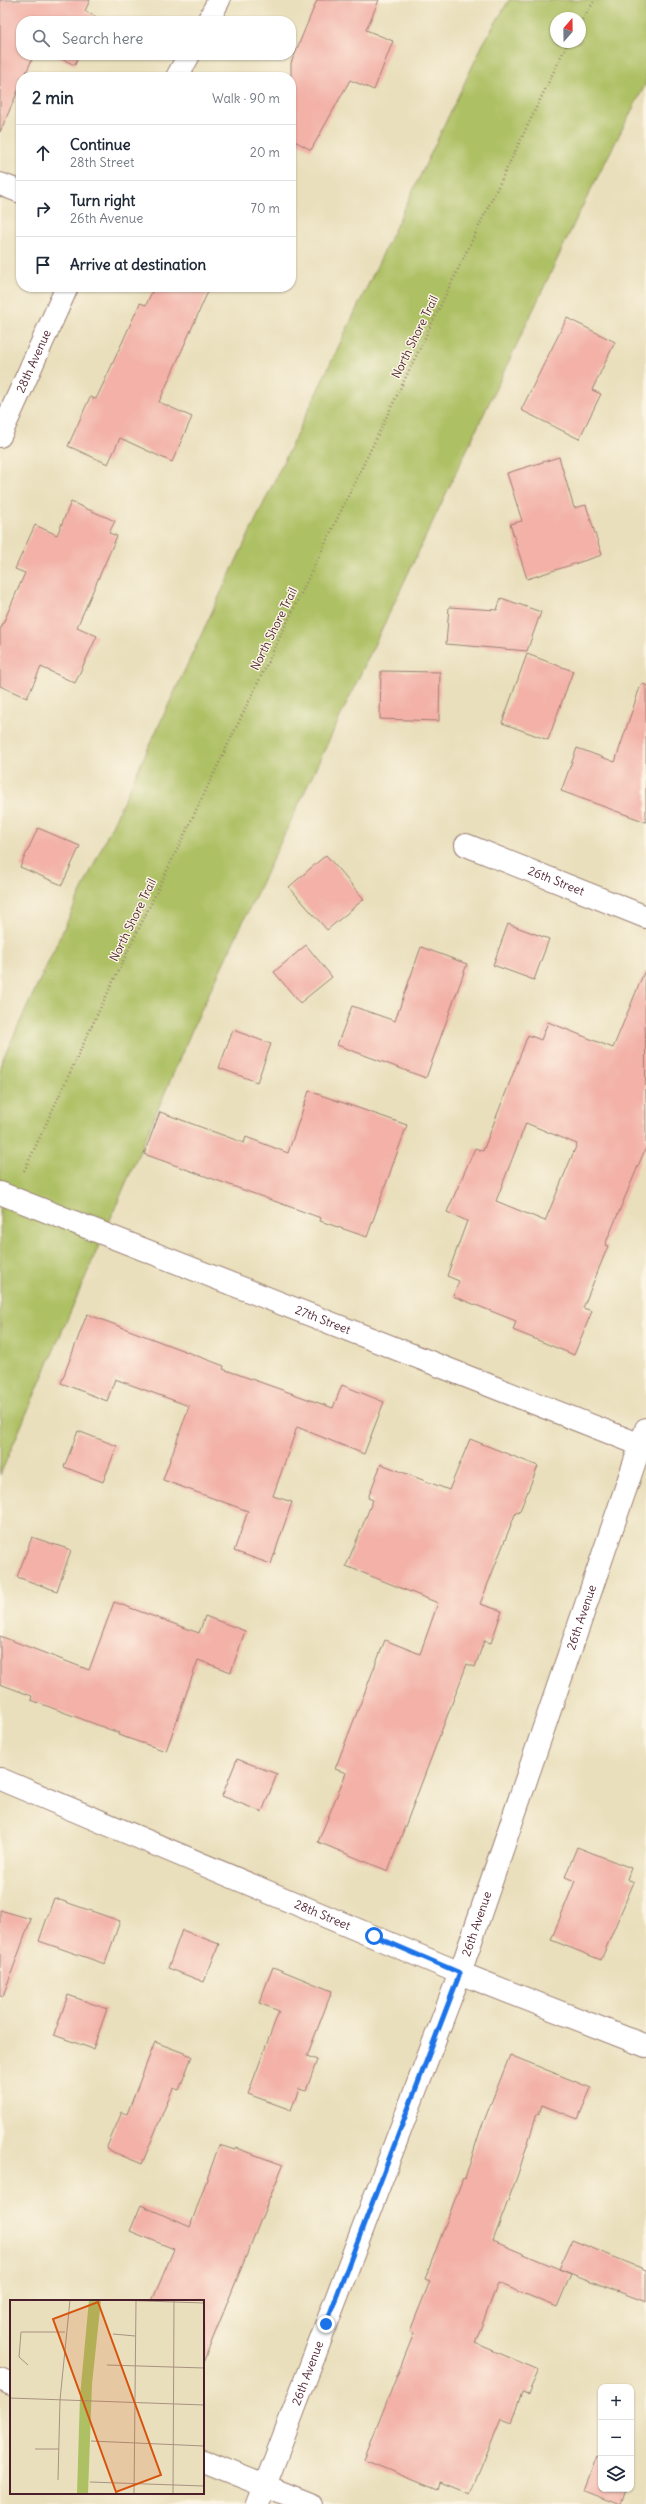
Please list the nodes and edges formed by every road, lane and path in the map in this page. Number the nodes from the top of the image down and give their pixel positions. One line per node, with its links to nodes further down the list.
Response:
1 (219, 0): 4 (street)
2 (595, 0): 3 (path)
3 (586, 14)
4 (211, 16)
5 (565, 48): 14 (path, North Shore Trail)
6 (186, 60): 7 (street)
7 (180, 72)
8 (0, 184): 9 (street)
9 (16, 190)
10 (65, 292): 11 (street, 28th Avenue)
11 (0, 436)
12 (466, 845): 13 (street, 26th Street)
13 (646, 917)
14 (6, 1196): 15 (street, 27th Street)
15 (644, 1440): 17 (street, 26th Avenue)
16 (0, 1779): 17 (street, 28th Street)
17 (460, 1973): 18 (street, 28th Street); 22 (street, 26th Avenue)
18 (646, 2046)
19 (0, 2379): 20 (street)
20 (10, 2384)
21 (204, 2462): 22 (street)
22 (262, 2495): 23 (street)
23 (310, 2504)

